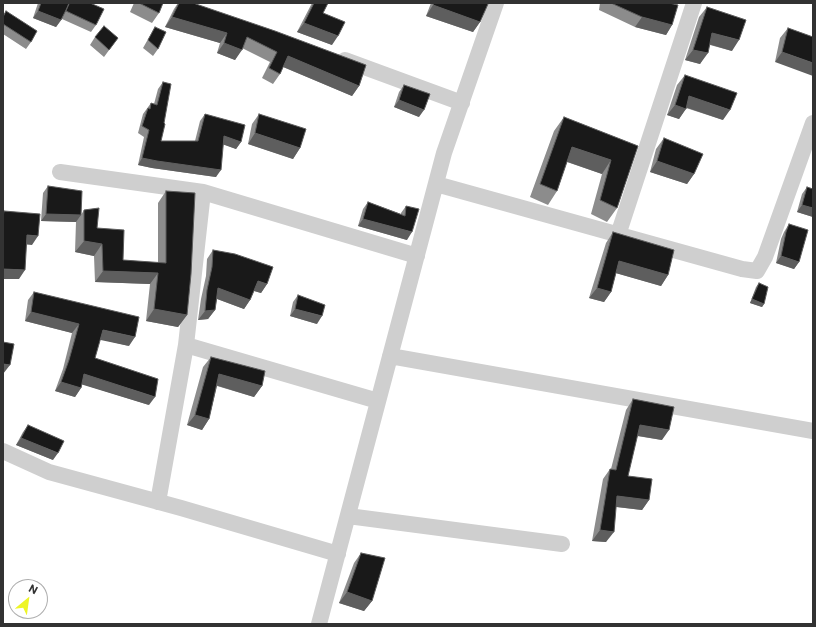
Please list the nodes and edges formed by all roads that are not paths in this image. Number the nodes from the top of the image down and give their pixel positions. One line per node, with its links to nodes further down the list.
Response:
1 (496, 3): 4 (street)
2 (694, 3): 9 (street)
3 (329, 54): 4 (street)
4 (462, 103): 7 (street)
5 (813, 123): 9 (street)
6 (60, 172): 8 (street)
7 (436, 184): 9 (street); 10 (street)
8 (203, 192): 10 (street); 11 (street)
9 (618, 235)
10 (417, 256): 12 (street)
11 (186, 345): 13 (street); 16 (street)
12 (390, 356): 13 (street); 14 (street)
13 (378, 401): 17 (street)
14 (813, 431)
15 (3, 451): 16 (street)
16 (158, 502): 19 (street)
17 (348, 516): 18 (street); 19 (street)
18 (562, 544)
19 (338, 554): 20 (street)
20 (319, 624)

